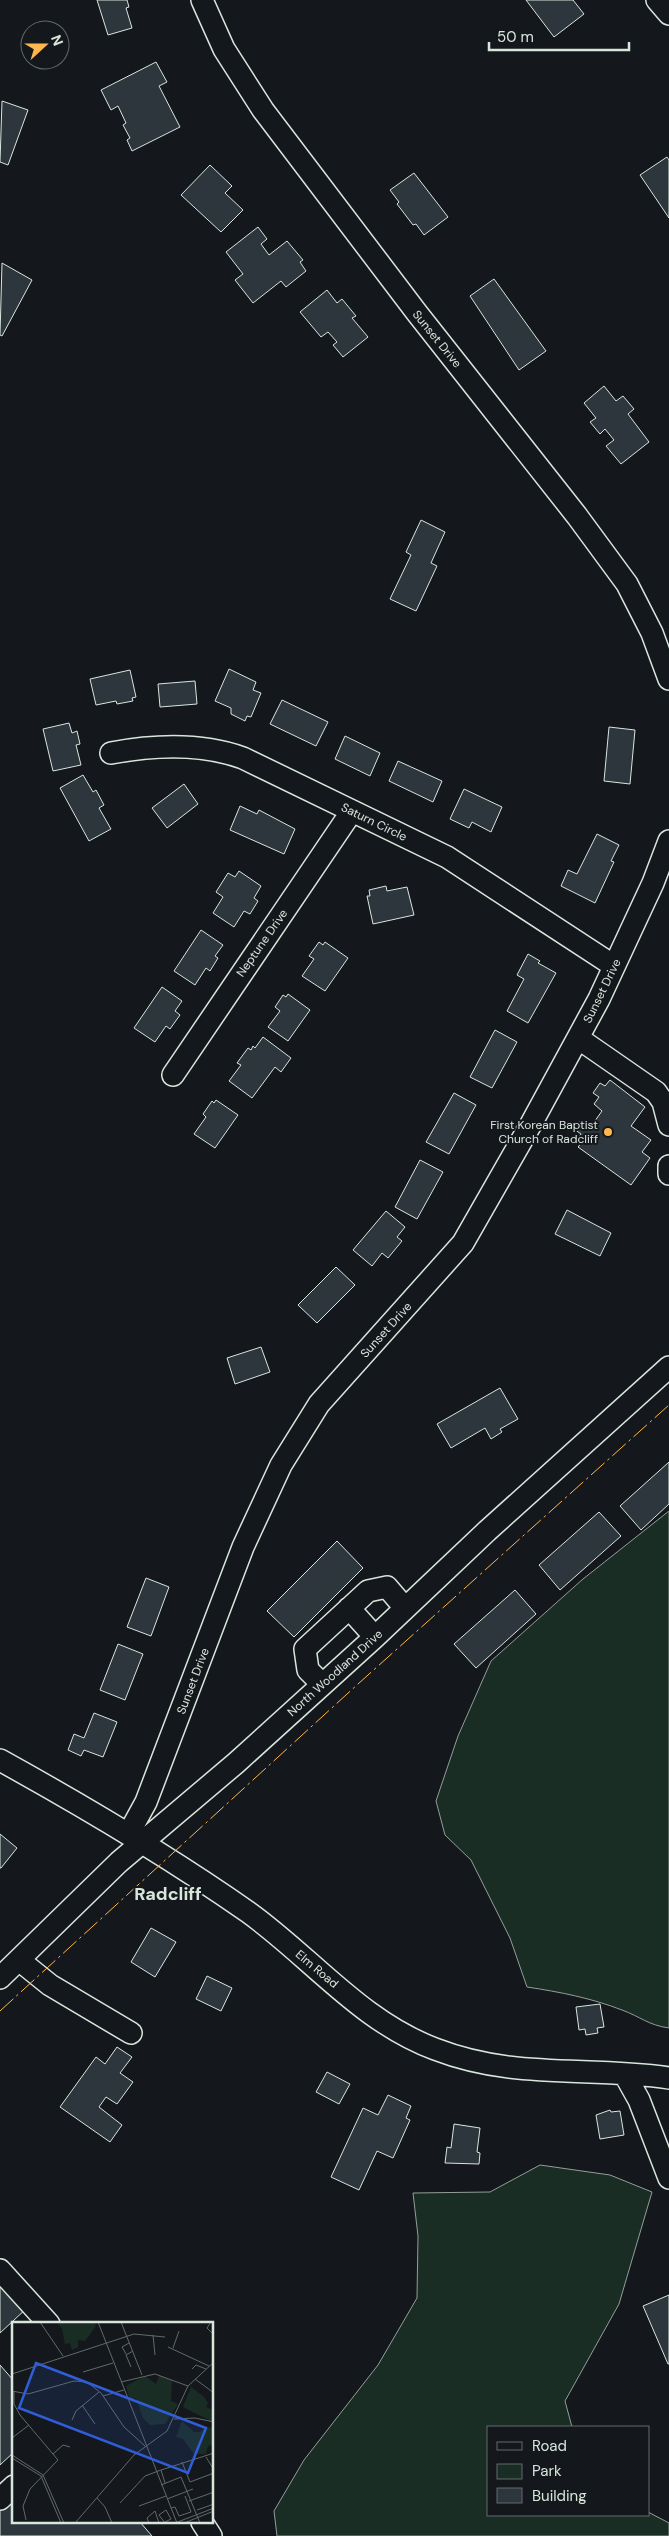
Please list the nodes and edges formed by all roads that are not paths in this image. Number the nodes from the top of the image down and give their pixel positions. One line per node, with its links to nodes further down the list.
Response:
1 (202, 0): 4 (street, Sunset Drive)
2 (657, 0): 3 (street)
3 (669, 14)
4 (669, 679)
5 (111, 753): 6 (street, Saturn Circle)
6 (352, 811): 8 (street, Saturn Circle); 10 (street, Neptune Drive)
7 (669, 841): 8 (street, Sunset Drive)
8 (614, 966): 9 (street, Sunset Drive)
9 (578, 1038): 11 (street); 20 (street, Sunset Drive)
10 (173, 1075)
11 (669, 1124)
12 (669, 1166): 13 (street)
13 (669, 1174)
14 (669, 1366): 16 (street, North Woodland Drive)
15 (349, 1608): 16 (street); 17 (street); 18 (street)
16 (405, 1608): 17 (street, North Woodland Drive)
17 (375, 1637): 18 (street, North Woodland Drive)
18 (322, 1684): 20 (street, North Woodland Drive)
19 (0, 1760): 20 (street, Elm Road)
20 (136, 1837): 21 (street, North Woodland Drive); 24 (street, Elm Road)
21 (19, 1960): 22 (street, North Woodland Drive); 23 (street)
22 (0, 1978)
23 (131, 2033)
24 (625, 2075): 25 (street, Elm Road); 26 (street)
25 (669, 2078)
26 (669, 2178)
27 (0, 2270): 28 (street)
28 (47, 2322)
29 (12, 2488): 30 (street)
30 (0, 2498)
31 (203, 2524): 32 (street)
32 (211, 2536)

